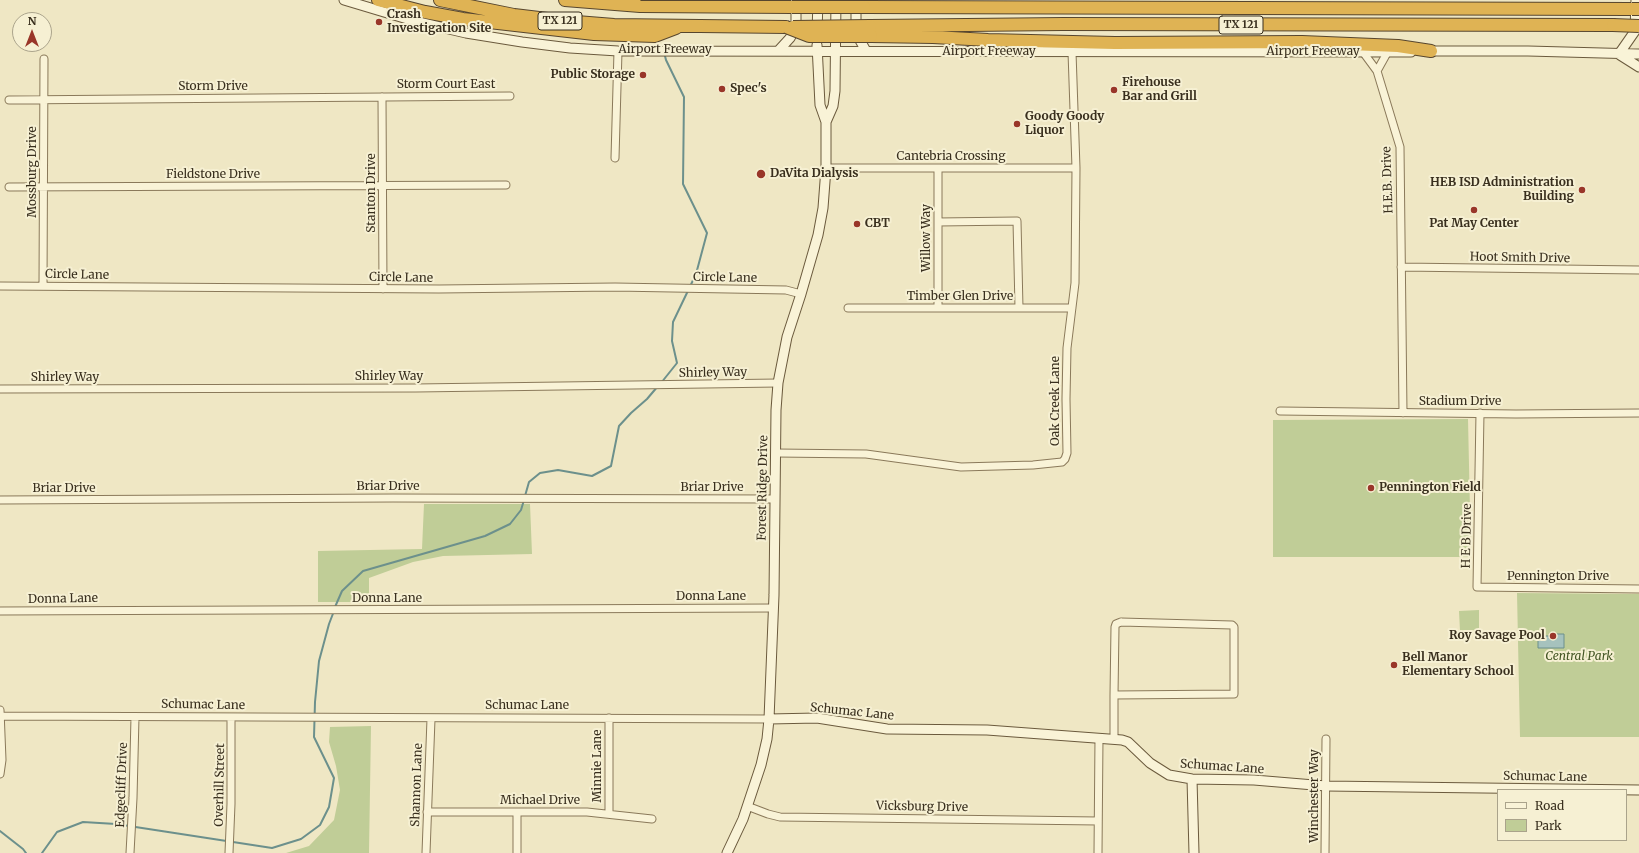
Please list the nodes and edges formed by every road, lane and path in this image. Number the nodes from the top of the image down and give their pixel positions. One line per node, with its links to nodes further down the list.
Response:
1 (344, 0): 13 (main road, Airport Freeway)
2 (378, 0): 10 (highway)
3 (440, 0): 10 (highway, Airport Freeway / TX 121)
4 (565, 0): 7 (highway)
5 (818, 0): 15 (main road, Forest Ridge Drive)
6 (836, 0): 16 (main road, Forest Ridge Drive)
7 (794, 4): 8 (highway, bridge); 14 (main road)
8 (860, 4): 9 (highway); 17 (main road)
9 (1636, 6): 22 (main road)
10 (682, 26): 12 (highway, Airport Freeway / TX 121, bridge)
11 (1639, 26): 12 (highway, Airport Freeway / TX 121, bridge)
12 (870, 31): 18 (highway)
13 (618, 50): 14 (main road, Airport Freeway); 32 (street)
14 (779, 50): 15 (main road, Airport Freeway)
15 (817, 50): 16 (main road, Airport Freeway); 31 (main road, Forest Ridge Drive)
16 (835, 50): 17 (main road, Airport Freeway); 31 (main road, Forest Ridge Drive)
17 (866, 50): 19 (main road, Airport Freeway)
18 (1431, 51): 21 (main road, Airport Freeway); 22 (main road, Airport Freeway)
19 (1072, 52): 20 (main road, Airport Freeway); 35 (street, Oak Creek Lane)
20 (1363, 52): 21 (main road, Airport Freeway); 26 (street, H.E.B. Drive)
21 (1387, 53): 26 (street)
22 (1619, 54): 23 (main road, Airport Freeway); 25 (main road)
23 (1639, 54)
24 (44, 59): 29 (street, Mossburg Drive)
25 (1639, 67)
26 (1377, 71): 41 (street, H.E.B. Drive)
27 (382, 96): 28 (street, Storm Court East); 29 (street, Storm Drive); 36 (street, Stanton Drive)
28 (510, 96)
29 (44, 99): 30 (street, Storm Drive); 39 (street, Mossburg Drive)
30 (9, 100)
31 (826, 122): 33 (main road, Forest Ridge Drive)
32 (615, 158)
33 (826, 168): 34 (street, Cantebria Crossing); 46 (main road, Forest Ridge Drive)
34 (938, 168): 35 (street, Cantebria Crossing); 40 (street, Willow Way)
35 (1076, 168): 50 (street, Oak Creek Lane)
36 (383, 185): 37 (street, Fieldstone Drive); 39 (street, Fieldstone Drive); 45 (street, Stanton Drive)
37 (506, 185)
38 (9, 187): 39 (street, Fieldstone Drive)
39 (44, 187): 44 (street, Mossburg Drive)
40 (938, 222): 48 (street, Willow Way); 49 (street)
41 (1401, 267): 42 (street, Hoot Smith Drive); 54 (street)
42 (1639, 270)
43 (0, 286): 44 (street, Circle Lane)
44 (43, 286): 45 (street, Circle Lane)
45 (383, 289): 46 (street, Circle Lane)
46 (801, 294): 51 (main road, Forest Ridge Drive)
47 (848, 308): 48 (street, Timber Glen Drive)
48 (938, 308): 49 (street, Timber Glen Drive)
49 (1019, 308): 50 (street, Timber Glen Drive)
50 (1072, 308): 57 (street, Oak Creek Lane)
51 (778, 383): 52 (street, Shirley Way); 57 (main road, Forest Ridge Drive)
52 (0, 389)
53 (1280, 411): 54 (street, Stadium Drive)
54 (1403, 413): 55 (street, Stadium Drive)
55 (1480, 413): 56 (street, Stadium Drive); 60 (street, H E B Drive)
56 (1639, 413)
57 (776, 453): 58 (main road, Forest Ridge Drive)
58 (775, 499): 59 (street, Briar Drive); 62 (main road, Forest Ridge Drive)
59 (0, 500)
60 (1477, 588): 61 (street, Pennington Drive)
61 (1639, 589)
62 (773, 608): 63 (street, Donna Lane); 71 (main road, Forest Ridge Drive)
63 (0, 611)
64 (1114, 695): 64 (street); 73 (street)
65 (0, 710): 66 (street)
66 (0, 716): 67 (street, Schumac Lane); 75 (street)
67 (135, 717): 68 (street, Schumac Lane); 87 (street, Edgecliff Drive)
68 (231, 718): 70 (street, Schumac Lane); 88 (street, Overhill Street)
69 (609, 718): 70 (street, Schumac Lane); 71 (street, Schumac Lane); 84 (street, Minnie Lane)
70 (431, 719): 82 (street, Shannon Lane)
71 (769, 719): 72 (main road, Schumac Lane); 81 (main road, Forest Ridge Drive)
72 (1099, 738): 73 (main road, Schumac Lane); 86 (street)
73 (1114, 739): 76 (main road, Schumac Lane)
74 (1326, 739): 77 (street, Winchester Way)
75 (0, 774)
76 (1192, 779): 77 (main road, Schumac Lane); 93 (main road)
77 (1326, 786): 78 (main road, Schumac Lane); 94 (street, Winchester Way)
78 (1561, 789)
79 (1627, 790): 80 (main road, Schumac Lane)
80 (1639, 790)
81 (747, 806): 86 (street, Vicksburg Drive); 91 (main road, Forest Ridge Drive)
82 (427, 812): 83 (street, Michael Drive); 89 (street, Shannon Lane)
83 (517, 812): 84 (street, Michael Drive); 90 (street)
84 (609, 814): 85 (street, Michael Drive)
85 (652, 819)
86 (1098, 821): 92 (street)
87 (130, 853)
88 (229, 853)
89 (426, 853)
90 (517, 853)
91 (727, 853)
92 (1098, 853)
93 (1194, 853)
94 (1325, 853)

